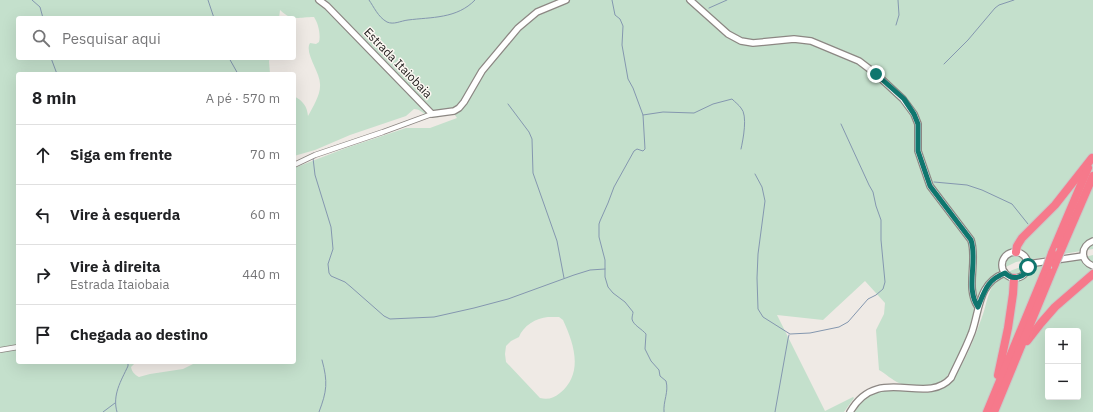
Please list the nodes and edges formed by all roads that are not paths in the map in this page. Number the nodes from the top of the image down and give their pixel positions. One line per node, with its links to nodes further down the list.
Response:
1 (319, 0): 4 (street, Estrada Itaiobaia)
2 (566, 0): 4 (street, Estrada Itaiobaia)
3 (690, 0): 16 (street)
4 (432, 114): 6 (street)
5 (1093, 157): 9 (highway); 19 (highway, bridge)
6 (296, 164)
7 (1093, 176): 19 (highway, bridge)
8 (1093, 241): 10 (street)
9 (1016, 252): 11 (street); 13 (street)
10 (1083, 256): 11 (street); 12 (street)
11 (1028, 264): 15 (street)
12 (1093, 266)
13 (1005, 273): 15 (street); 16 (street)
14 (1093, 274): 19 (highway)
15 (1014, 278): 19 (highway)
16 (978, 307): 20 (street)
17 (16, 347): 18 (street)
18 (0, 350)
19 (1002, 384): 21 (highway); 22 (highway)
20 (850, 412)
21 (987, 412)
22 (994, 412)

